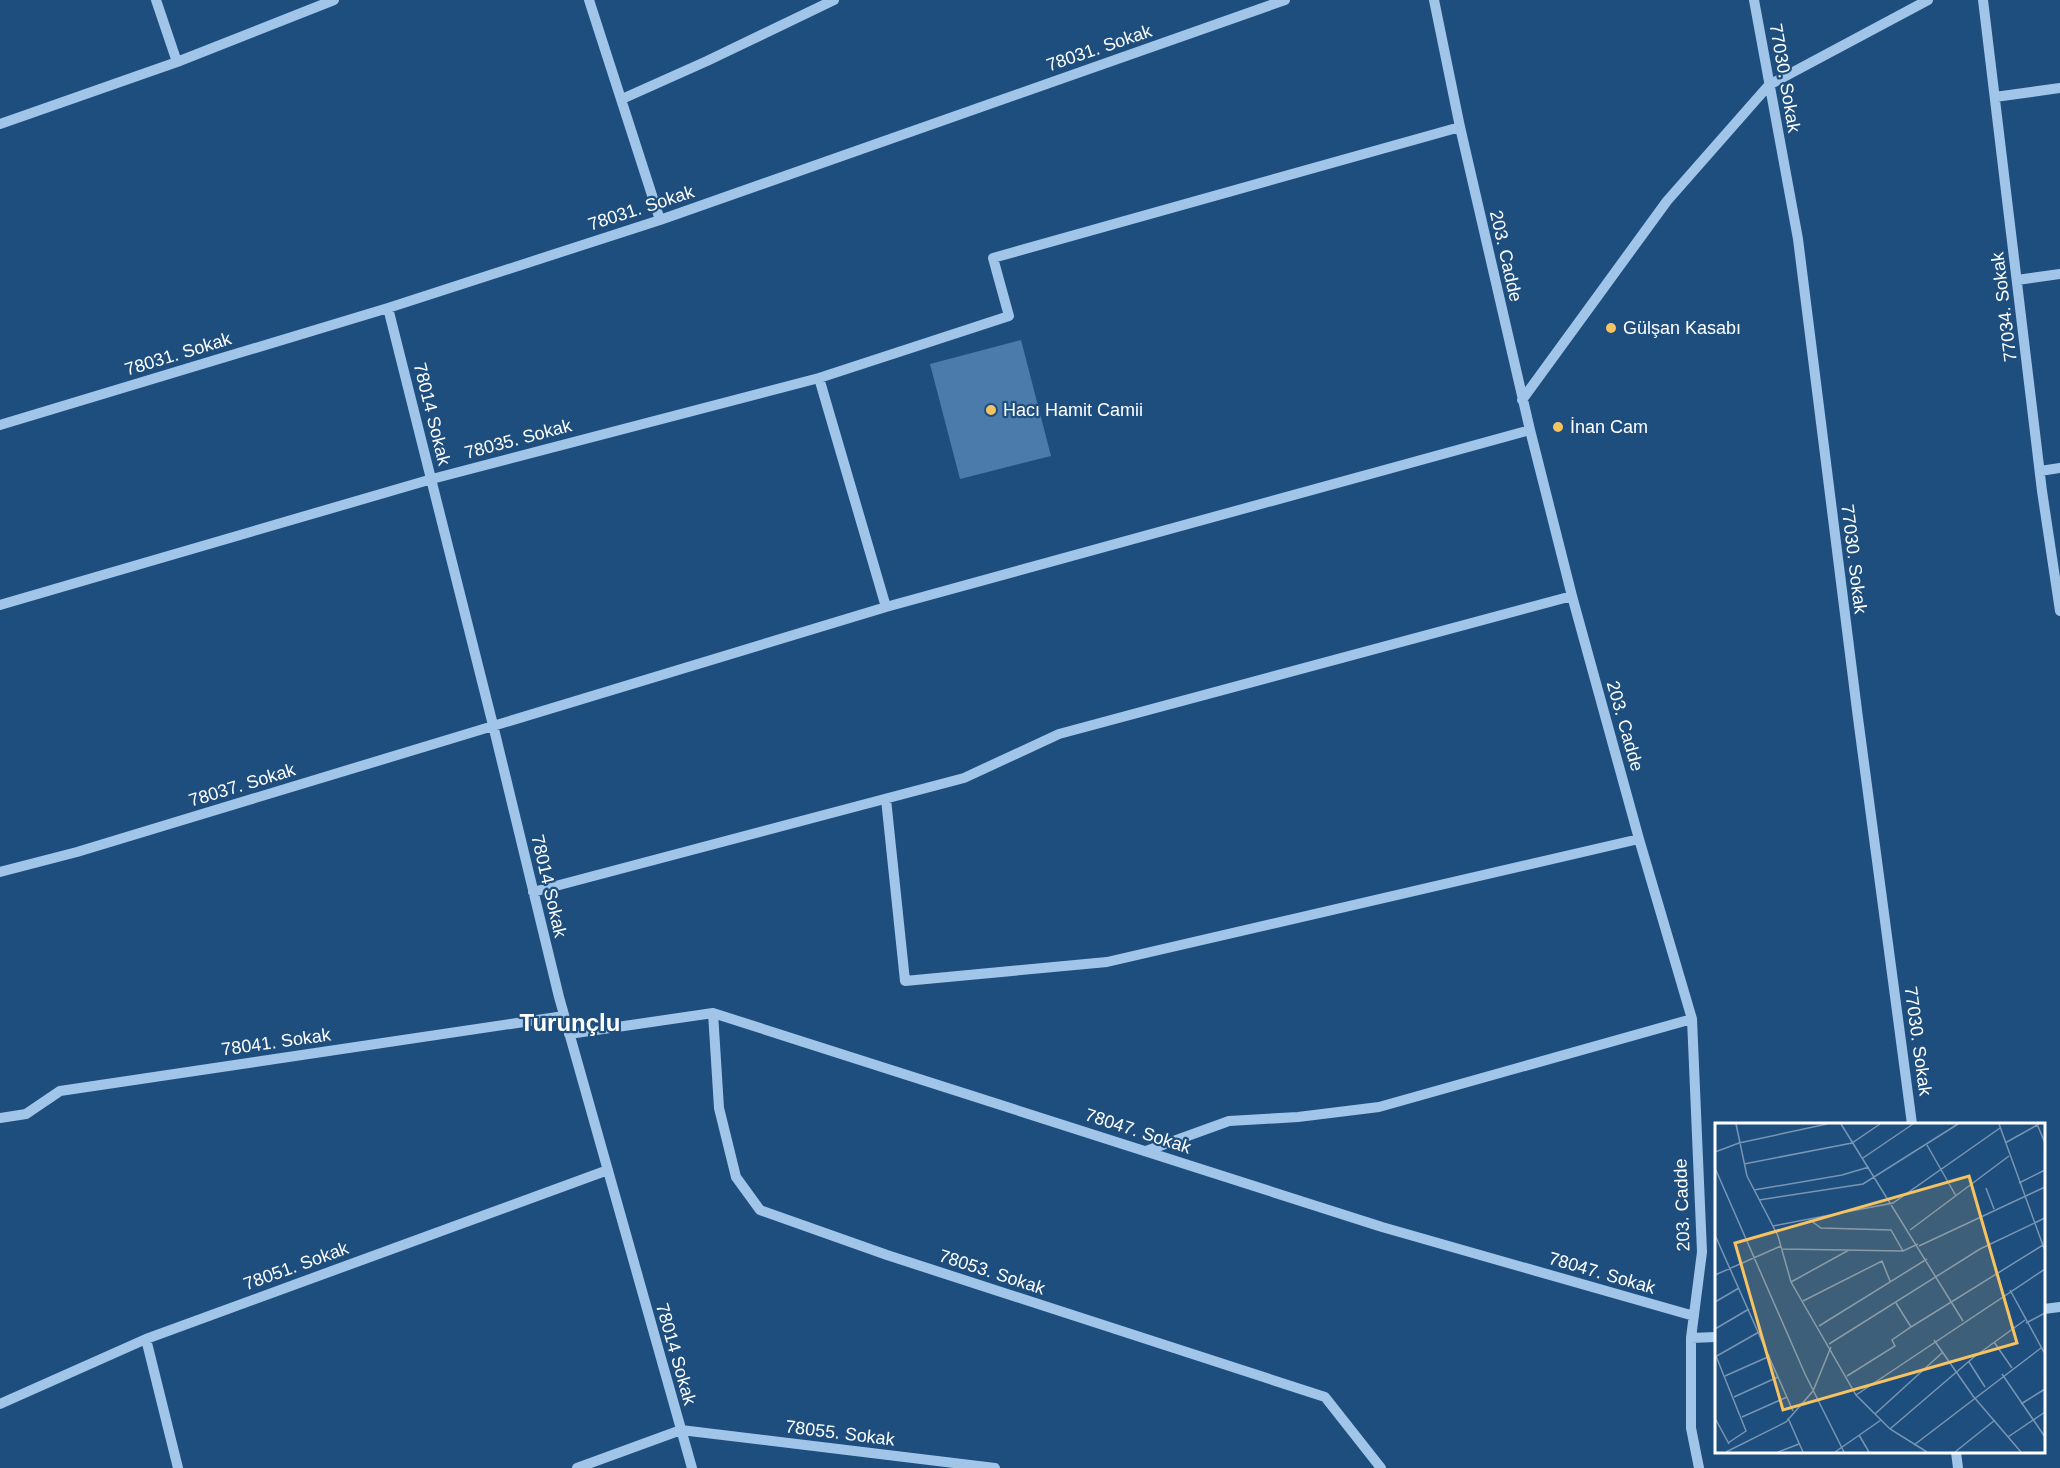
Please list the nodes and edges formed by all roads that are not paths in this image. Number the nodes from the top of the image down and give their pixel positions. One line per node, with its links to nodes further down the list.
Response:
1 (156, 0): 10 (street)
2 (334, 0): 10 (street)
3 (589, 0): 14 (street)
4 (834, 0): 14 (street)
5 (1285, 0): 17 (street, 78031. Sokak)
6 (1434, 0): 16 (street, 203. Cadde)
7 (1754, 0): 11 (street, 77030. Sokak)
8 (1928, 0): 11 (street)
9 (1983, 0): 13 (street, 77034. Sokak)
10 (177, 62): 15 (street)
11 (1770, 85): 22 (street); 42 (street, 77030. Sokak)
12 (2060, 88): 13 (street)
13 (1995, 97): 19 (street, 77034. Sokak)
14 (622, 99): 17 (street)
15 (0, 124)
16 (1460, 128): 21 (street, 78035. Sokak); 22 (street, 203. Cadde)
17 (660, 220): 20 (street, 78031. Sokak)
18 (2060, 274): 19 (street)
19 (2017, 280): 26 (street, 77034. Sokak)
20 (388, 308): 23 (street, 78031. Sokak); 27 (street, 78014 Sokak)
21 (819, 378): 27 (street, 78035. Sokak); 30 (street)
22 (1522, 400): 24 (street, 203. Cadde)
23 (0, 425)
24 (1530, 430): 28 (street, 203. Cadde); 30 (street, 78037. Sokak)
25 (2060, 468): 26 (street)
26 (2040, 471): 31 (street, 77034. Sokak)
27 (432, 479): 29 (street, 78035. Sokak); 32 (street, 78014 Sokak)
28 (1572, 596): 33 (street); 34 (street, 203. Cadde)
29 (0, 605)
30 (886, 607): 32 (street, 78037. Sokak)
31 (2060, 610)
32 (493, 725): 35 (street, 78037. Sokak); 36 (street, 78014 Sokak)
33 (886, 799): 34 (street); 36 (street)
34 (1639, 839): 39 (street, 203. Cadde)
35 (0, 872)
36 (533, 892): 38 (street, 78014 Sokak)
37 (713, 1014): 40 (street, 78047. Sokak); 43 (street, 78047. Sokak); 58 (street, 78053. Sokak)
38 (564, 1016): 40 (street, 78014 Sokak); 41 (street, 78041. Sokak)
39 (1692, 1019): 43 (street); 47 (street, 203. Cadde)
40 (569, 1034): 44 (street, 78014 Sokak)
41 (0, 1118)
42 (1912, 1123)
43 (1146, 1151): 47 (street, 78047. Sokak)
44 (608, 1170): 50 (street, 78051. Sokak); 52 (street, 78014 Sokak)
45 (2060, 1307): 46 (street)
46 (2045, 1309)
47 (1694, 1316): 49 (street, 203. Cadde)
48 (1715, 1337): 49 (street)
49 (1691, 1338): 59 (street, 203. Cadde)
50 (146, 1339): 51 (street, 78051. Sokak); 54 (street)
51 (0, 1404)
52 (681, 1430): 55 (street); 56 (street, 78014 Sokak); 57 (street, 78055. Sokak)
53 (1956, 1453): 60 (street)
54 (178, 1468)
55 (577, 1468)
56 (692, 1468)
57 (995, 1468)
58 (1381, 1468)
59 (1699, 1468)
60 (1958, 1468)

